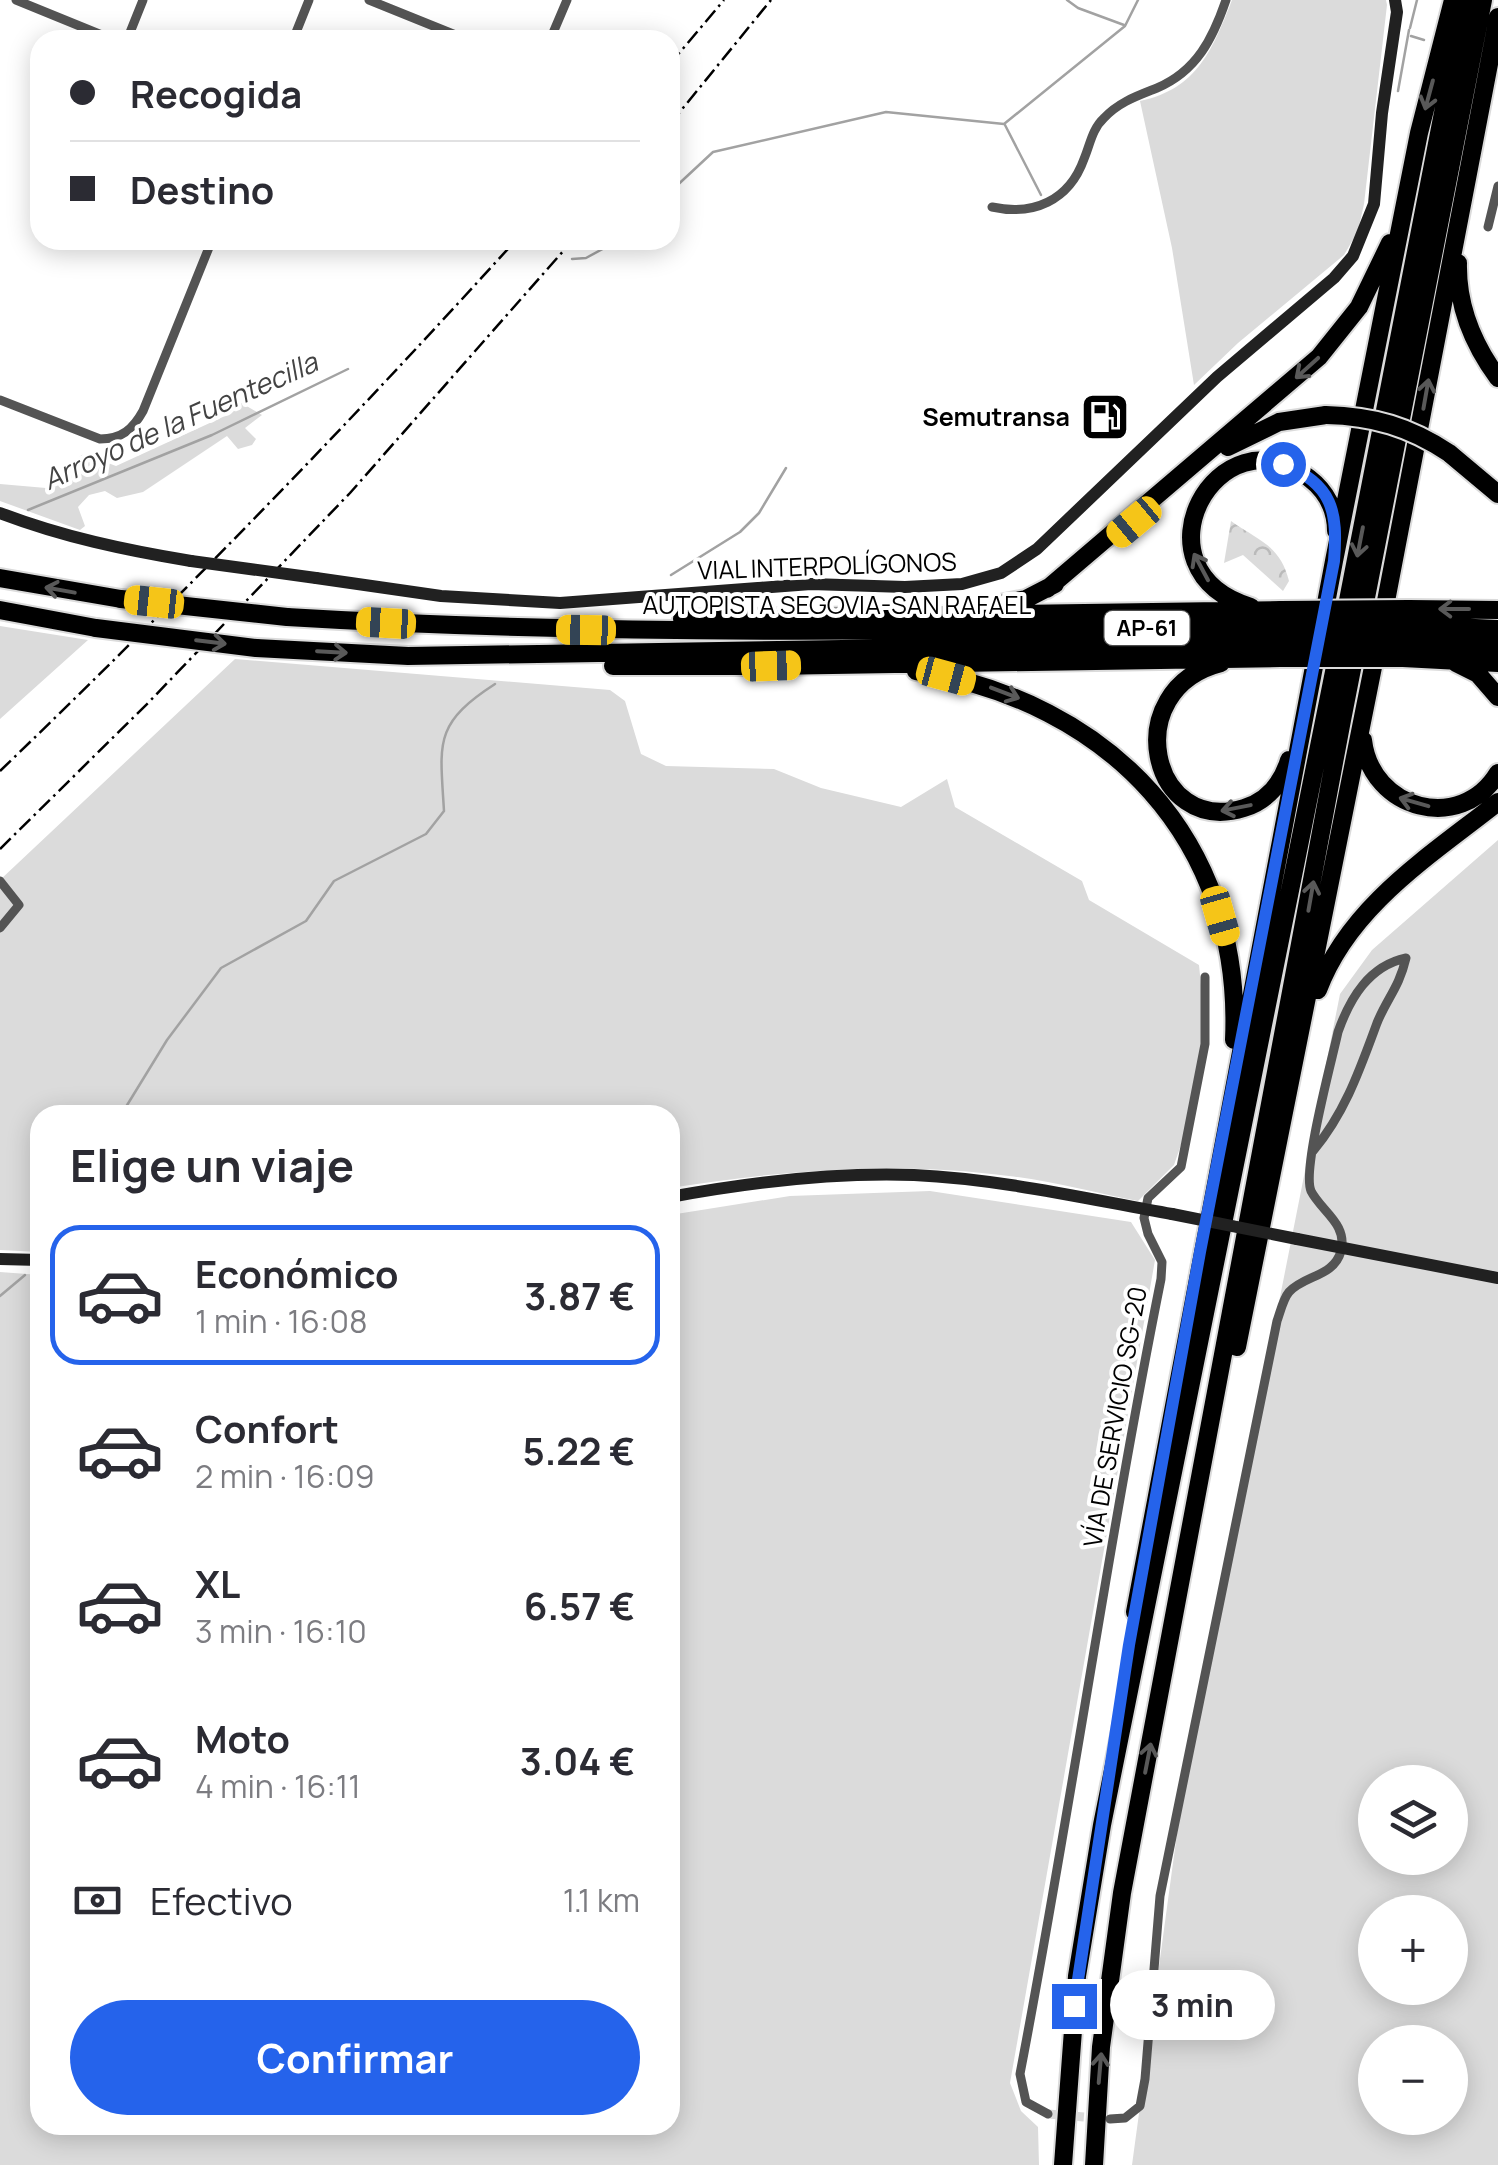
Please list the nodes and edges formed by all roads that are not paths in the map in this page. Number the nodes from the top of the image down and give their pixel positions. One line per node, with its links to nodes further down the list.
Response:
1 (16, 0): 12 (street)
2 (143, 0): 13 (street)
3 (309, 0): 14 (street)
4 (369, 0): 15 (street)
5 (566, 0): 16 (street)
6 (1226, 0): 20 (street)
7 (1453, 0): 19 (highway, one-way to 19)
8 (1465, 0): 61 (highway, one-way to 61)
9 (1483, 0): 60 (highway, one-way to 9)
10 (1399, 4): 26 (main road, VIAL INTERPOLÍGONOS, bridge)
11 (1498, 16): 17 (highway)
12 (90, 30)
13 (131, 30)
14 (297, 30)
15 (443, 30)
16 (554, 30)
17 (1483, 92): 23 (highway); 43 (highway, one-way to 17)
18 (1498, 186): 21 (street)
19 (1406, 195): 27 (highway); 29 (highway, one-way to 29)
20 (992, 207)
21 (1488, 228)
22 (208, 250): 24 (street)
23 (1498, 378)
24 (0, 400)
25 (1498, 494): 29 (highway, bridge)
26 (0, 512)
27 (1334, 561): 36 (highway, one-way to 27); 45 (highway)
28 (0, 578): 33 (highway, AUTOPISTA SEGOVIA-SAN RAFAEL / AP-61, one-way to 28, bridge)
29 (1048, 589): 32 (highway)
30 (0, 610): 38 (highway, AUTOPISTA SEGOVIA-SAN RAFAEL / AP-61, one-way to 38, bridge)
31 (1498, 610): 35 (highway, one-way to 35)
32 (879, 615): 33 (highway); 36 (highway)
33 (420, 625): 36 (highway, AUTOPISTA SEGOVIA-SAN RAFAEL / AP-61)
34 (1498, 629): 35 (highway, AUTOPISTA SEGOVIA-SAN RAFAEL / AP-61)
35 (1406, 633): 36 (highway, AUTOPISTA SEGOVIA-SAN RAFAEL / AP-61, bridge); 36 (highway, bridge); 37 (highway, AUTOPISTA SEGOVIA-SAN RAFAEL / AP-61); 40 (highway)
36 (1281, 634): 38 (highway, AUTOPISTA SEGOVIA-SAN RAFAEL / AP-61); 39 (highway)
37 (1498, 645)
38 (408, 656): 42 (highway)
39 (1256, 658): 42 (highway); 45 (highway, one-way to 39)
40 (1426, 659): 41 (highway); 44 (highway)
41 (1498, 662)
42 (771, 666): 53 (highway, one-way to 53)
43 (1368, 696): 46 (highway, one-way to 43); 51 (highway)
44 (1498, 696)
45 (1306, 707): 53 (highway)
46 (1498, 773)
47 (1498, 799): 51 (highway)
48 (0, 881): 49 (street)
49 (0, 928)
50 (1206, 977): 55 (street)
51 (1290, 1086): 60 (highway)
52 (1313, 1151): 52 (street); 56 (street)
53 (1212, 1195): 61 (highway)
54 (680, 1196): 55 (main road)
55 (1145, 1209): 56 (main road, bridge); 62 (street, VÍA DE SERVICIO SG-20)
56 (1342, 1247): 59 (main road); 63 (street)
57 (0, 1258): 58 (main road)
58 (30, 1260)
59 (1498, 1278)
60 (1170, 1646): 65 (highway, one-way to 60)
61 (1102, 1825): 64 (highway)
62 (1048, 2114)
63 (1110, 2120)
64 (1063, 2165)
65 (1094, 2165)

